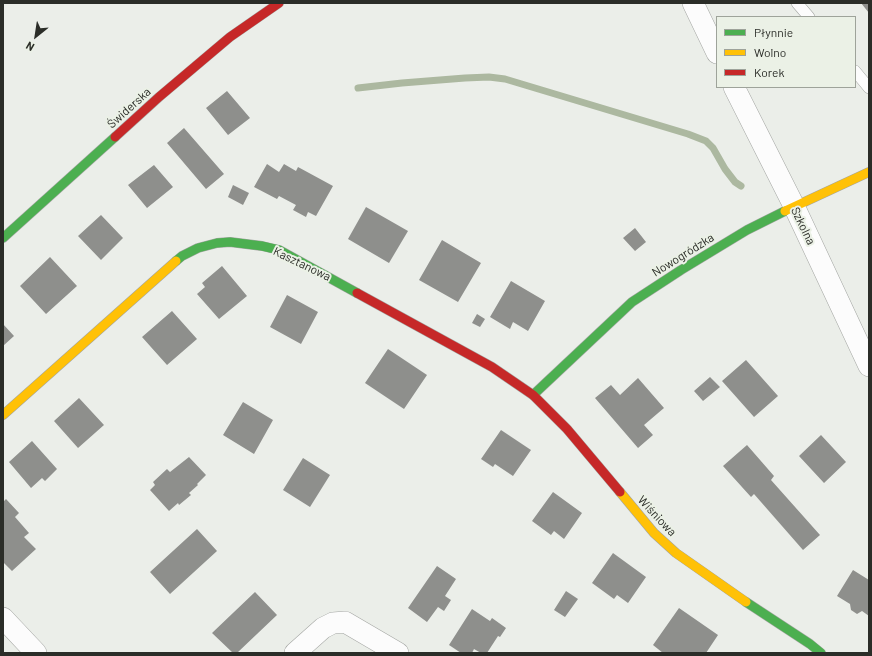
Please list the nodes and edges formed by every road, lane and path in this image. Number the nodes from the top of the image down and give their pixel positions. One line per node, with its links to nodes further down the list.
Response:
1 (279, 3): 11 (street, Świderska)
2 (693, 3): 5 (street)
3 (797, 3): 4 (lane)
4 (808, 16)
5 (716, 51)
6 (856, 72): 8 (lane)
7 (735, 88): 10 (street, Szkolna)
8 (869, 88)
9 (869, 172): 10 (street, Nowogródzka)
10 (794, 206): 12 (street, Szkolna); 14 (street, Nowogródzka)
11 (3, 238)
12 (869, 366)
13 (497, 370): 14 (street, Wiśniowa); 15 (street, Kasztanowa)
14 (533, 395): 20 (street, Wiśniowa)
15 (3, 415)
16 (3, 618): 17 (street)
17 (36, 653)
18 (295, 653): 19 (street)
19 (398, 653)
20 (821, 653)

